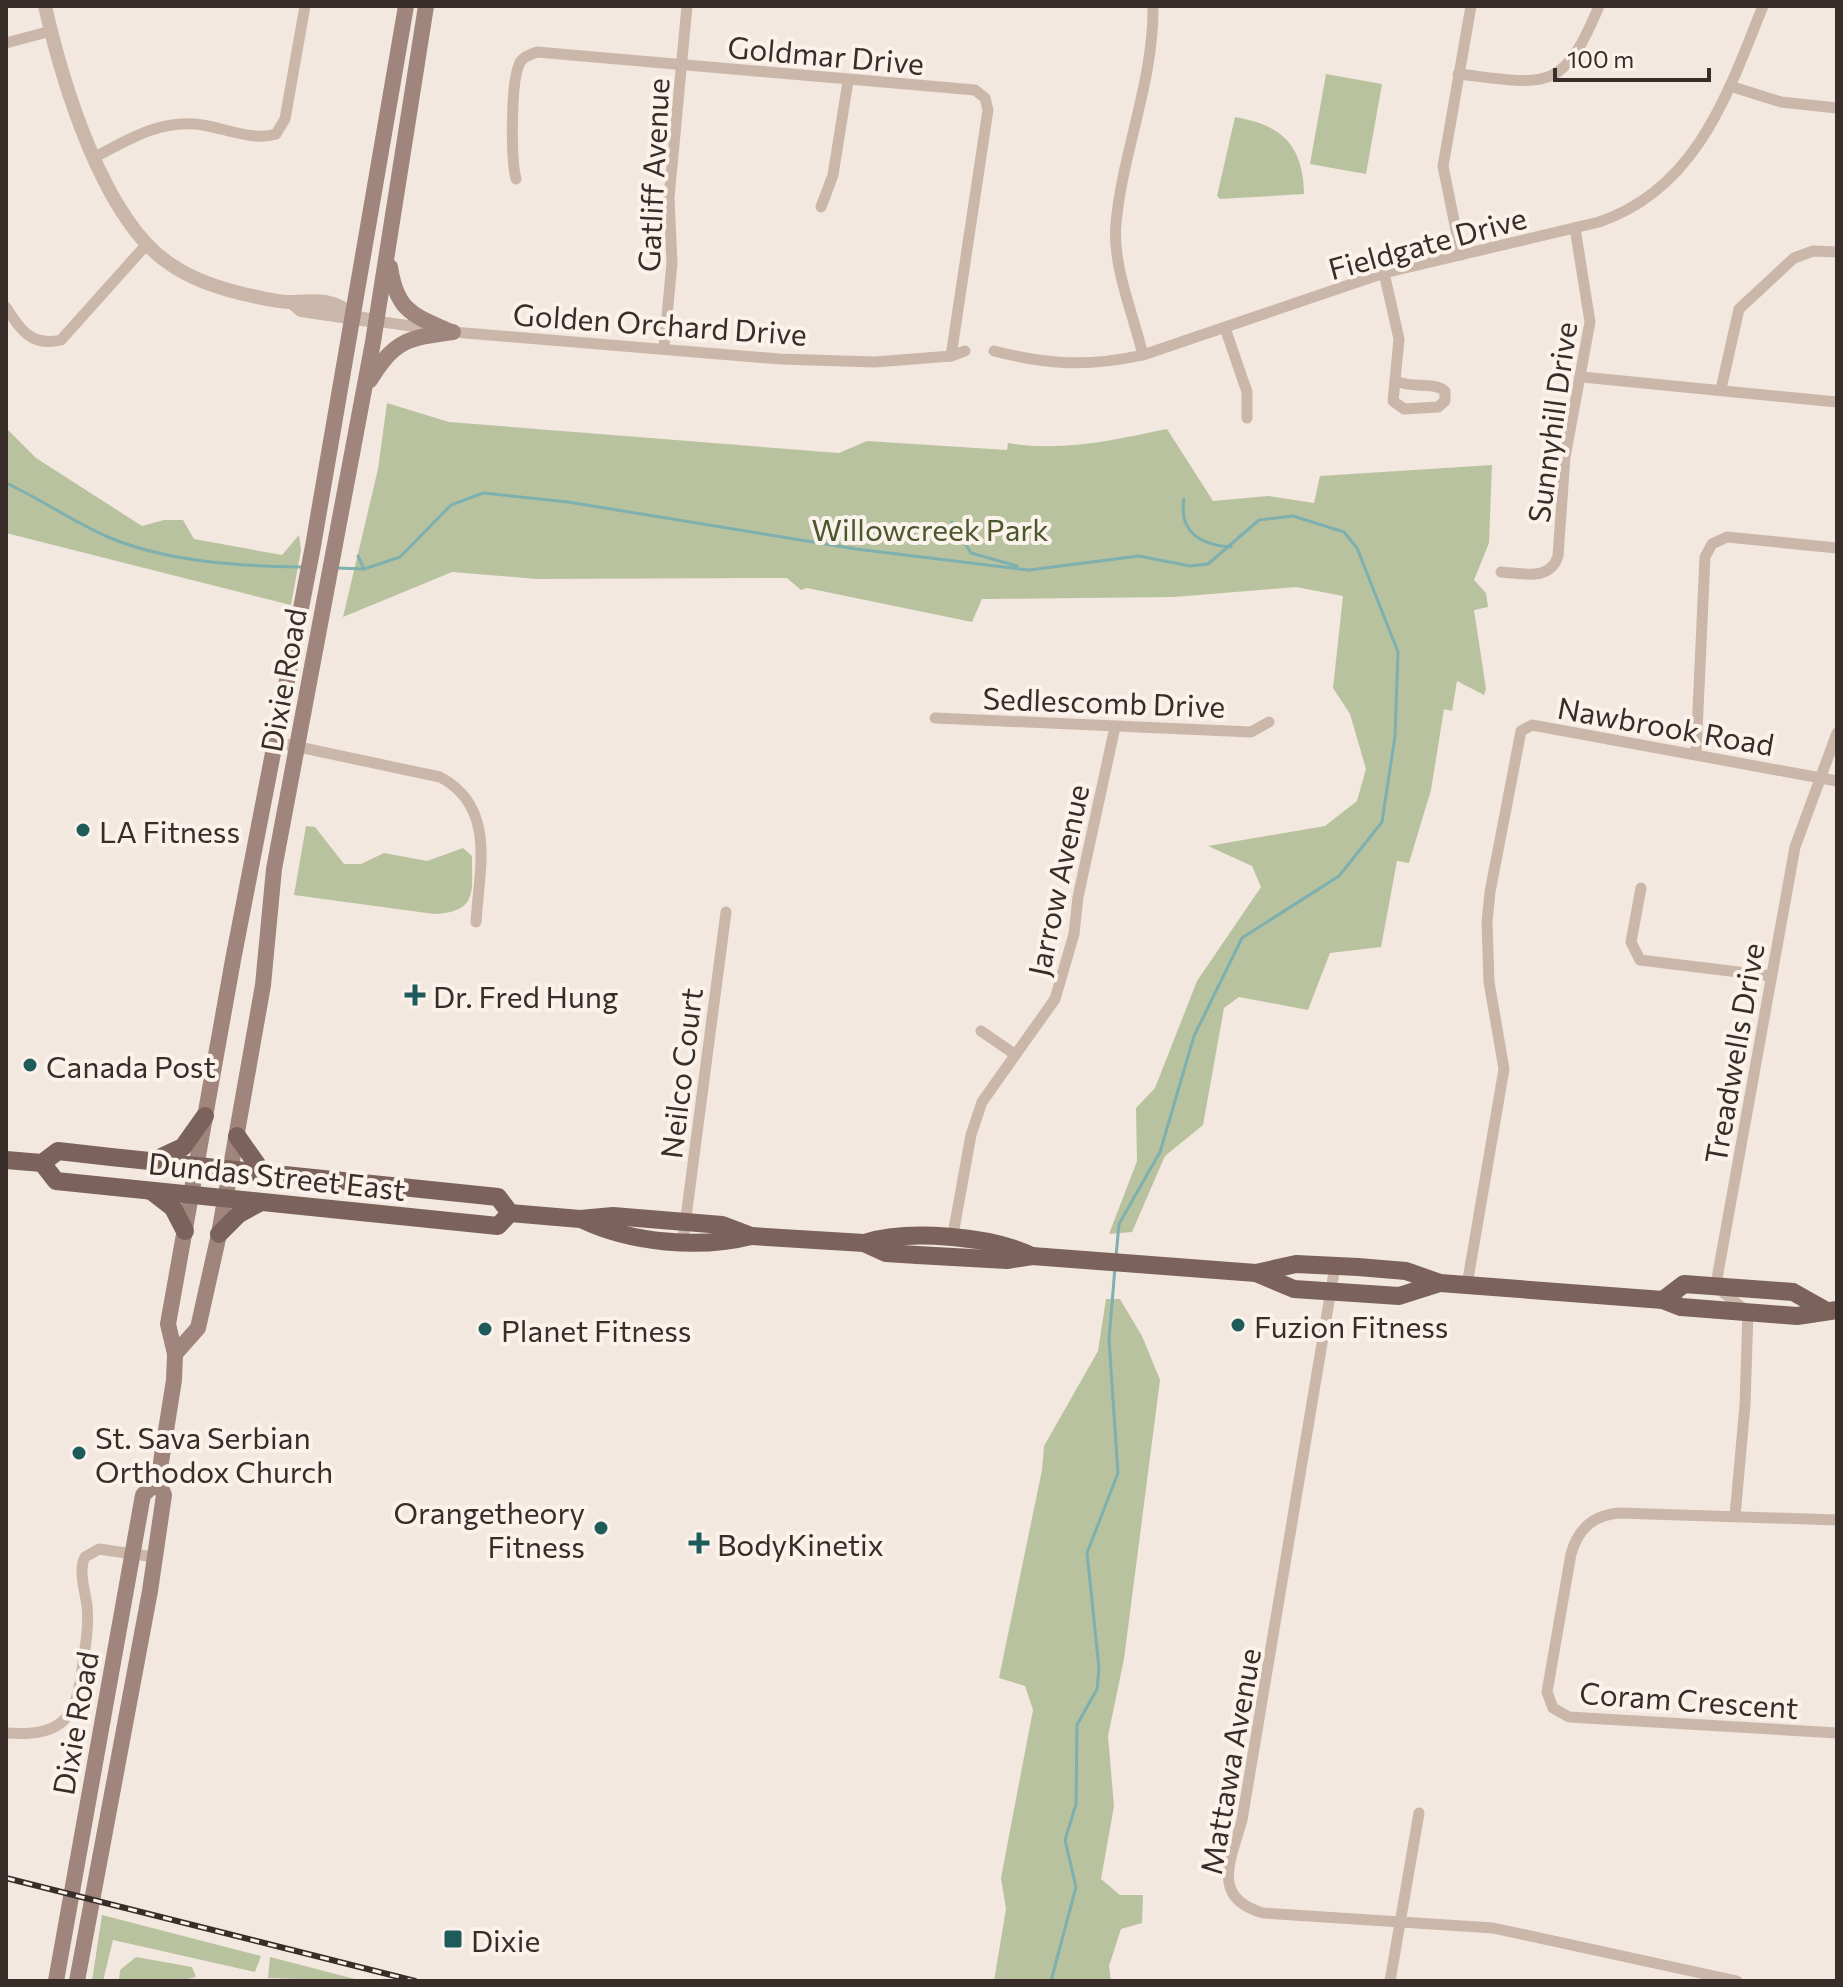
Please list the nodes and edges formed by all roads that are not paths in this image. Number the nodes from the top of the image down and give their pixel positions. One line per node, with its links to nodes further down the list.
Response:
1 (45, 6): 10 (street, Golden Orchard Drive)
2 (305, 6): 17 (street)
3 (406, 6): 27 (main road, Dixie Road)
4 (426, 6): 23 (main road, Dixie Road)
5 (687, 6): 12 (street, Gatliff Avenue)
6 (1153, 6): 34 (street)
7 (1471, 6): 13 (street)
8 (1599, 6): 13 (street)
9 (1763, 6): 15 (street, Fieldgate Drive)
10 (51, 31): 11 (street); 17 (street, Golden Orchard Drive)
11 (6, 43)
12 (681, 66): 14 (street, Goldmar Drive); 18 (street, Goldmar Drive); 31 (street, Gatliff Avenue)
13 (1458, 74): 24 (street)
14 (848, 81): 19 (street); 35 (street, Goldmar Drive)
15 (1730, 86): 16 (street); 20 (street, Fieldgate Drive)
16 (1837, 108)
17 (95, 157): 21 (street, Golden Orchard Drive)
18 (516, 179)
19 (821, 207)
20 (1575, 228): 24 (street, Fieldgate Drive); 36 (street, Sunnyhill Drive)
21 (147, 244): 26 (street); 27 (street, Golden Orchard Drive)
22 (1837, 252): 39 (street)
23 (388, 253): 28 (main road, Dixie Road); 30 (main road)
24 (1461, 255): 25 (street, Fieldgate Drive)
25 (1384, 273): 29 (street, Fieldgate Drive); 37 (street)
26 (6, 307)
27 (352, 315): 28 (street, Golden Orchard Drive); 48 (main road, Dixie Road)
28 (376, 321): 30 (street, Golden Orchard Drive); 38 (main road, Dixie Road)
29 (1225, 328): 34 (street, Fieldgate Drive); 41 (street)
30 (453, 332): 31 (street, Golden Orchard Drive); 38 (main road)
31 (664, 347): 35 (street, Golden Orchard Drive)
32 (965, 351): 35 (street, Golden Orchard Drive)
33 (994, 351): 34 (street, Fieldgate Drive)
34 (1143, 355)
35 (951, 356)
36 (1582, 377): 39 (street); 43 (street, Sunnyhill Drive)
37 (1397, 381): 37 (street)
38 (365, 389): 49 (main road, Dixie Road)
39 (1721, 389): 40 (street)
40 (1837, 402)
41 (1247, 418)
42 (1837, 548): 50 (street)
43 (1501, 572)
44 (935, 718): 46 (street, Sedlescomb Drive)
45 (1269, 722): 46 (street, Sedlescomb Drive)
46 (1115, 727): 58 (street, Jarrow Avenue)
47 (1837, 733): 51 (street, Treadwells Drive)
48 (275, 742): 49 (street); 59 (main road, Dixie Road)
49 (298, 749): 55 (street); 60 (main road, Dixie Road)
50 (1696, 754): 51 (street, Nawbrook Road); 79 (street, Nawbrook Road)
51 (1821, 778): 52 (street, Nawbrook Road); 56 (street, Treadwells Drive)
52 (1837, 781)
53 (1641, 888): 56 (street)
54 (726, 912): 73 (street, Neilco Court)
55 (476, 922)
56 (1771, 976): 80 (street, Treadwells Drive)
57 (981, 1031): 58 (street)
58 (1013, 1053): 75 (street, Jarrow Avenue)
59 (205, 1116): 62 (main road); 64 (main road, Dixie Road)
60 (237, 1136): 65 (main road, Dixie Road); 66 (main road)
61 (6, 1160): 63 (main road, Dundas Street East)
62 (151, 1161): 63 (main road, Dundas Street East); 64 (main road, Dundas Street East)
63 (42, 1163): 67 (main road, Dundas Street East)
64 (196, 1166): 65 (main road, Dundas Street East); 68 (main road, Dixie Road)
65 (231, 1170): 66 (main road, Dundas Street East); 69 (main road, Dixie Road)
66 (263, 1173): 71 (main road, Dundas Street East)
67 (148, 1190): 68 (main road, Dundas Street East); 72 (main road)
68 (191, 1194): 69 (main road, Dundas Street East); 72 (main road, Dixie Road)
69 (226, 1198): 70 (main road, Dundas Street East); 74 (main road, Dixie Road)
70 (261, 1202): 71 (main road, Dundas Street East); 74 (main road)
71 (510, 1213): 73 (main road, Dundas Street East)
72 (185, 1231): 85 (main road, Dixie Road)
73 (684, 1231): 75 (main road, Dundas Street East)
74 (219, 1234): 85 (main road, Dixie Road)
75 (950, 1248): 77 (main road, Dundas Street East)
76 (1335, 1266): 77 (main road, Dundas Street East); 78 (main road, Dundas Street East); 81 (street, Mattawa Avenue)
77 (1256, 1273): 81 (main road, Dundas Street East)
78 (1440, 1283): 79 (main road, Dundas Street East); 81 (main road, Dundas Street East)
79 (1467, 1285): 82 (main road, Dundas Street East)
80 (1716, 1287): 82 (main road, Dundas Street East); 83 (main road, Dundas Street East); 84 (street)
81 (1332, 1291): 94 (street, Mattawa Avenue)
82 (1663, 1300): 84 (main road, Dundas Street East)
83 (1831, 1310): 84 (main road, Dundas Street East)
84 (1747, 1319): 87 (street)
85 (175, 1354): 86 (main road, Dixie Road)
86 (158, 1481): 89 (main road, Dixie Road); 90 (main road, Dixie Road)
87 (1735, 1516): 88 (street, Coram Crescent); 92 (street, Coram Crescent)
88 (1837, 1520)
89 (133, 1552): 90 (street); 91 (street); 95 (main road, Dixie Road)
90 (154, 1557): 96 (main road, Dixie Road)
91 (6, 1733)
92 (1837, 1733)
93 (1419, 1813): 94 (street)
94 (1399, 1921): 97 (street); 98 (street, Mattawa Avenue)
95 (56, 1981)
96 (77, 1981)
97 (1390, 1981)
98 (1737, 1981)

